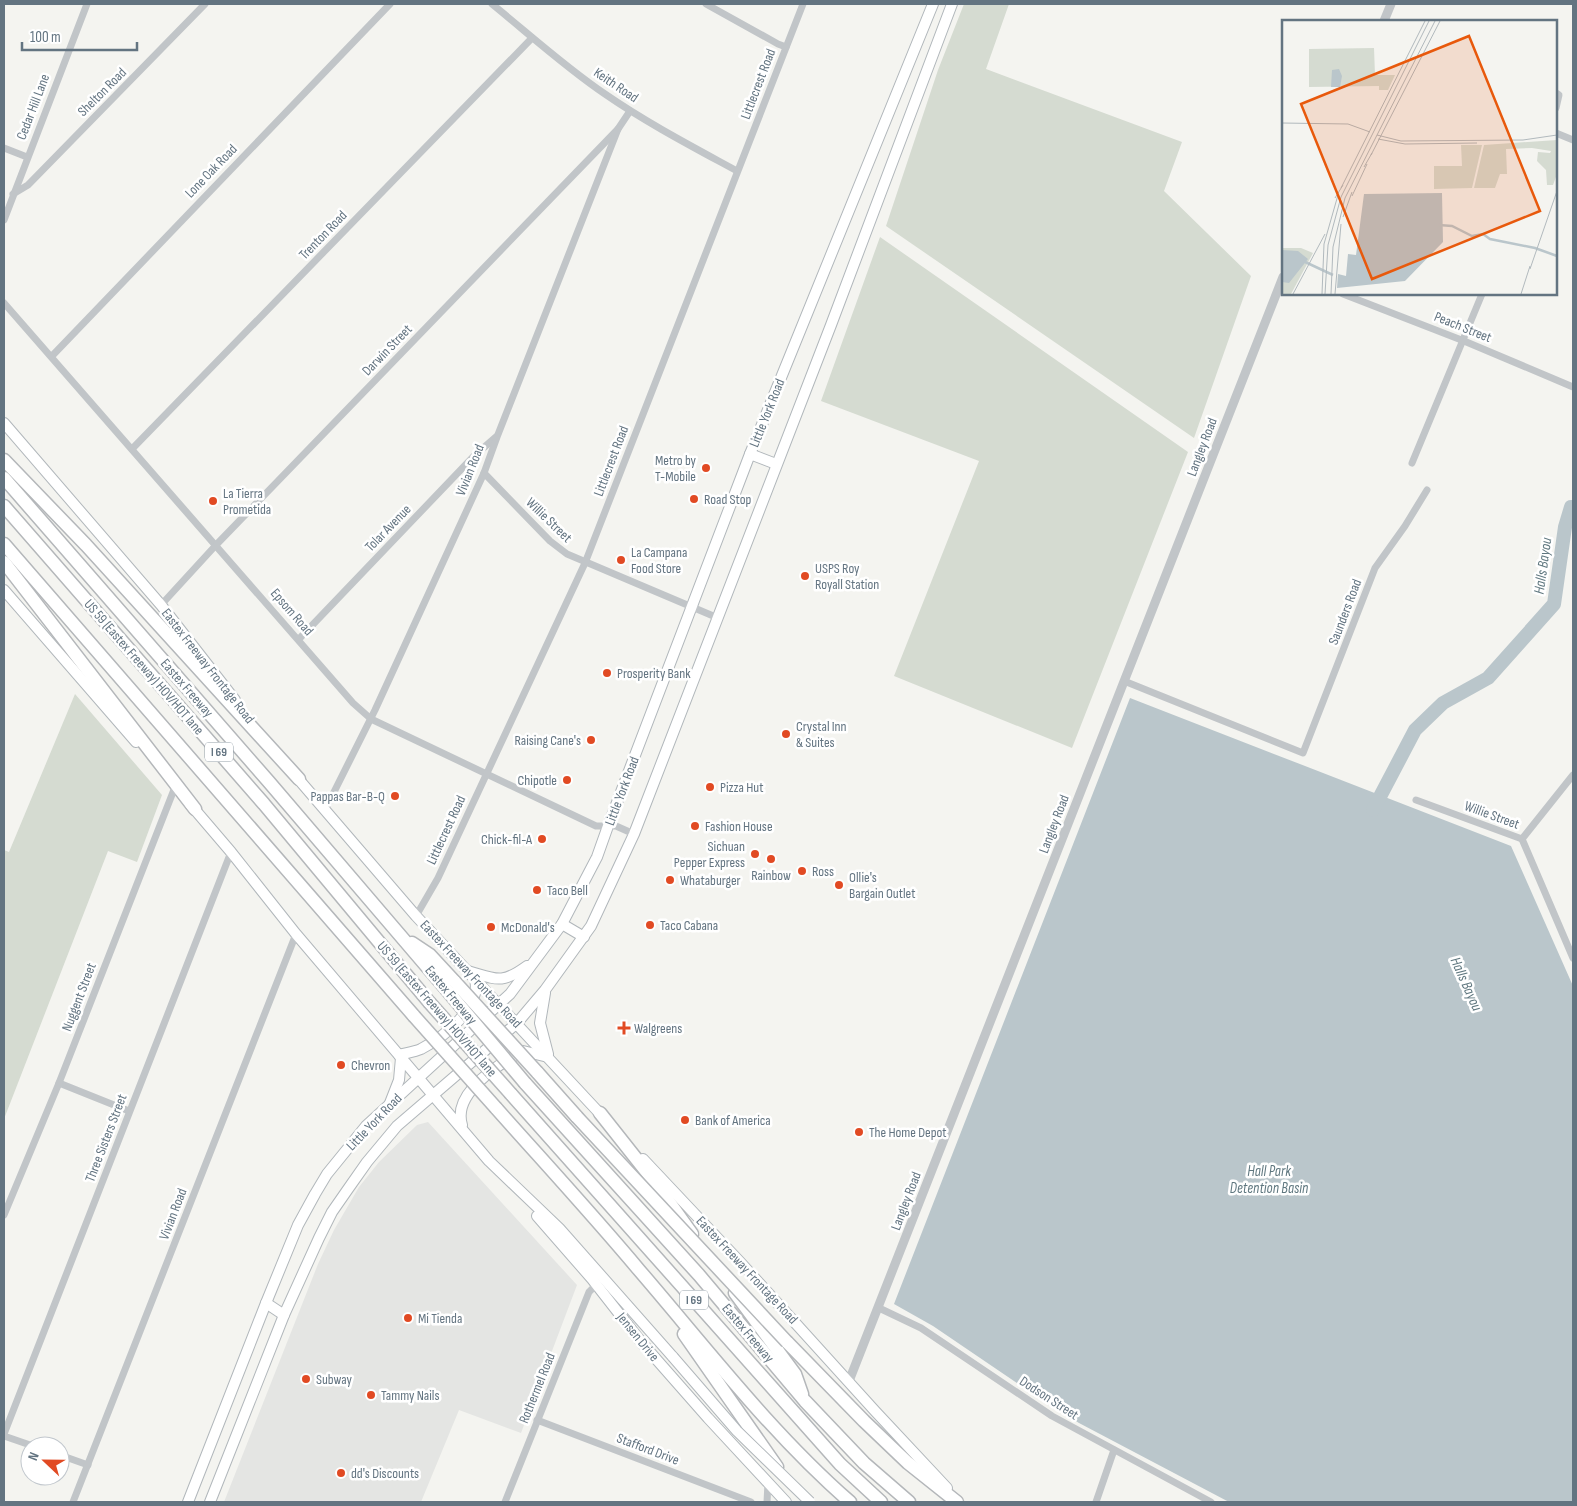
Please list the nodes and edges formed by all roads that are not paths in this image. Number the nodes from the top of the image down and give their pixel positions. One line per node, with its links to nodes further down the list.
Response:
1 (87, 4): 18 (street, Cedar Hill Lane)
2 (205, 4): 20 (street, Shelton Road)
3 (390, 4): 27 (street, Lone Oak Road)
4 (492, 4): 11 (street, Keith Road)
5 (706, 4): 12 (street)
6 (803, 4): 12 (street, Littlecrest Road)
7 (933, 4): 32 (main road, Little York Road)
8 (952, 4): 35 (main road, Little York Road)
9 (1391, 4): 10 (street)
10 (1384, 20)
11 (532, 38): 13 (street, Keith Road); 31 (street, Trenton Road)
12 (786, 47): 19 (street, Littlecrest Road)
13 (630, 111): 14 (street, Darwin Street); 19 (street, Keith Road)
14 (618, 129): 30 (street, Vivian Road); 41 (street, Darwin Street)
15 (1557, 133): 16 (street)
16 (1573, 140)
17 (4, 148): 18 (street)
18 (27, 157): 20 (street, Cedar Hill Lane)
19 (737, 171): 43 (street, Littlecrest Road)
20 (13, 194): 21 (street, Cedar Hill Lane)
21 (4, 220)
22 (1282, 280): 49 (street, Langley Road)
23 (1346, 295): 26 (street, Peach Street)
24 (1482, 295): 26 (street)
25 (4, 303): 27 (street, Epsom Road)
26 (1464, 341): 28 (street, Peach Street); 34 (street)
27 (52, 356): 31 (street, Epsom Road)
28 (1573, 387)
29 (4, 424): 45 (main road, Eastex Freeway Frontage Road)
30 (497, 436): 36 (street, Vivian Road); 48 (street, Tolar Avenue)
31 (132, 449): 41 (street, Epsom Road)
32 (750, 454): 35 (main road); 46 (main road, Little York Road)
33 (4, 460): 53 (highway)
34 (1412, 463)
35 (776, 464): 47 (main road, Little York Road)
36 (484, 473): 43 (street, Willie Street); 50 (street, Vivian Road)
37 (4, 478): 70 (highway, Eastex Freeway / I 69)
38 (1427, 490): 49 (street, Saunders Road)
39 (4, 506): 109 (highway, US 59 (Eastex Freeway) HOV/HOT lane / I 69, bridge)
40 (4, 544): 85 (highway, I 69, bridge)
41 (216, 545): 45 (street, Darwin Street); 48 (street, Epsom Road)
42 (4, 562): 56 (highway)
43 (585, 563): 46 (street, Willie Street); 51 (street, Littlecrest Road)
44 (4, 590): 54 (main road)
45 (161, 605): 53 (main road, Eastex Freeway Frontage Road)
46 (692, 607): 47 (street, Willie Street); 58 (main road, Little York Road)
47 (718, 618): 59 (main road, Little York Road)
48 (299, 639): 50 (street, Epsom Road)
49 (1124, 681): 88 (street, Langley Road)
50 (370, 719): 51 (street, Epsom Road); 57 (street, Vivian Road)
51 (485, 774): 58 (street, Epsom Road); 62 (street, Littlecrest Road)
52 (1573, 775): 60 (street)
53 (299, 779): 57 (main road, Eastex Freeway Frontage Road)
54 (176, 787): 56 (main road); 77 (street, Nuggent Street)
55 (1416, 800): 60 (street, Willie Street)
56 (195, 809): 61 (main road)
57 (325, 810): 62 (main road, Eastex Freeway Frontage Road)
58 (608, 826): 59 (street, Epsom Road); 63 (main road, Little York Road)
59 (634, 834): 65 (main road, Little York Road)
60 (1522, 840): 66 (street, Willie Street)
61 (231, 852): 64 (main road); 80 (street, Three Sisters Street)
62 (416, 916): 68 (main road, Eastex Freeway Frontage Road)
63 (562, 924): 65 (main road); 67 (main road, Little York Road)
64 (296, 934): 74 (main road); 97 (street, Vivian Road)
65 (584, 937): 71 (main road, Little York Road)
66 (1573, 958)
67 (536, 960): 68 (main road); 72 (main road, Little York Road)
68 (467, 970): 69 (main road, Eastex Freeway Frontage Road)
69 (475, 979): 72 (main road, Eastex Freeway Frontage Road); 74 (main road)
70 (450, 986): 91 (highway, Eastex Freeway / I 69, bridge); 111 (highway, bridge)
71 (545, 990): 73 (main road, Little York Road); 75 (main road)
72 (499, 1004): 73 (main road, Eastex Freeway Frontage Road); 76 (main road, Little York Road)
73 (517, 1023): 75 (main road, Eastex Freeway Frontage Road); 78 (main road, Little York Road)
74 (400, 1057): 76 (main road); 79 (main road)
75 (549, 1058): 81 (main road, Eastex Freeway Frontage Road); 82 (main road)
76 (419, 1078): 78 (main road); 79 (main road, Little York Road)
77 (59, 1083): 80 (street); 84 (street, Nuggent Street)
78 (434, 1095): 82 (main road); 89 (main road, Little York Road)
79 (389, 1105): 87 (main road, Little York Road)
80 (130, 1111): 93 (street, Three Sisters Street)
81 (600, 1113): 90 (main road, Eastex Freeway Frontage Road); 91 (highway)
82 (462, 1128): 83 (main road)
83 (496, 1167): 86 (main road, Jensen Drive); 107 (main road, bridge)
84 (4, 1215)
85 (638, 1268): 106 (highway); 108 (highway, I 69)
86 (596, 1284): 92 (street, Rothermel Road); 98 (main road, Jensen Drive)
87 (266, 1303): 89 (main road); 100 (main road, Little York Road)
88 (879, 1308): 90 (street, Langley Road); 95 (street, Dodson Street)
89 (284, 1315): 101 (main road, Little York Road)
90 (849, 1381): 112 (main road, Eastex Freeway Frontage Road)
91 (805, 1401): 110 (highway, Eastex Freeway / I 69)
92 (537, 1420): 102 (street, Rothermel Road); 103 (street, Stafford Drive)
93 (4, 1435): 94 (street)
94 (20, 1441)
95 (1114, 1450): 113 (street); 114 (street, Dodson Street)
96 (70, 1459): 97 (street)
97 (88, 1465): 99 (street, Vivian Road)
98 (768, 1483): 104 (street); 105 (main road, Jensen Drive)
99 (73, 1502)
100 (188, 1502)
101 (210, 1502)
102 (505, 1502)
103 (751, 1502)
104 (766, 1502)
105 (786, 1502)
106 (802, 1502)
107 (810, 1502)
108 (850, 1502)
109 (880, 1502)
110 (909, 1502)
111 (957, 1502)
112 (963, 1502)
113 (1096, 1502)
114 (1211, 1502)

